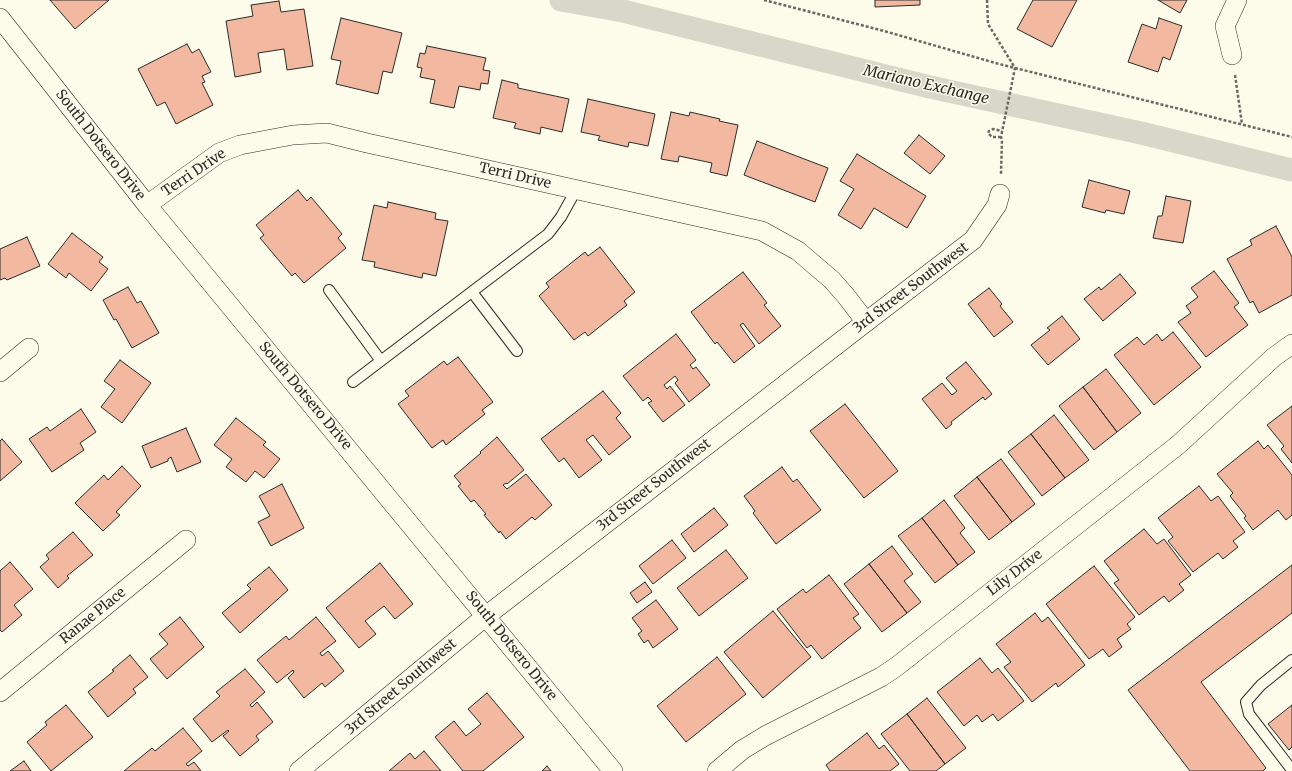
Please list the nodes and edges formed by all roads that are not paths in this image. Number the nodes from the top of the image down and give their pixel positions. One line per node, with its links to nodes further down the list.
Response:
1 (1237, 0): 3 (street)
2 (0, 18): 6 (street, South Dotsero Drive)
3 (1232, 55)
4 (576, 190): 6 (street, Terri Drive); 8 (lane); 9 (street, Terri Drive)
5 (1000, 194): 9 (street, 3rd Street Southwest)
6 (147, 205): 17 (street, South Dotsero Drive)
7 (329, 290): 13 (lane)
8 (472, 292): 12 (lane); 13 (lane)
9 (866, 322): 17 (street, 3rd Street Southwest)
10 (1292, 344): 23 (street, Lily Drive)
11 (29, 348): 14 (street)
12 (517, 351)
13 (381, 362): 15 (lane)
14 (0, 372)
15 (353, 382)
16 (186, 540): 19 (street, Ranae Place)
17 (486, 616): 21 (street, 3rd Street Southwest); 22 (street, South Dotsero Drive)
18 (1292, 660): 20 (lane)
19 (0, 692)
20 (1292, 770)
21 (299, 771)
22 (613, 771)
23 (717, 771)

